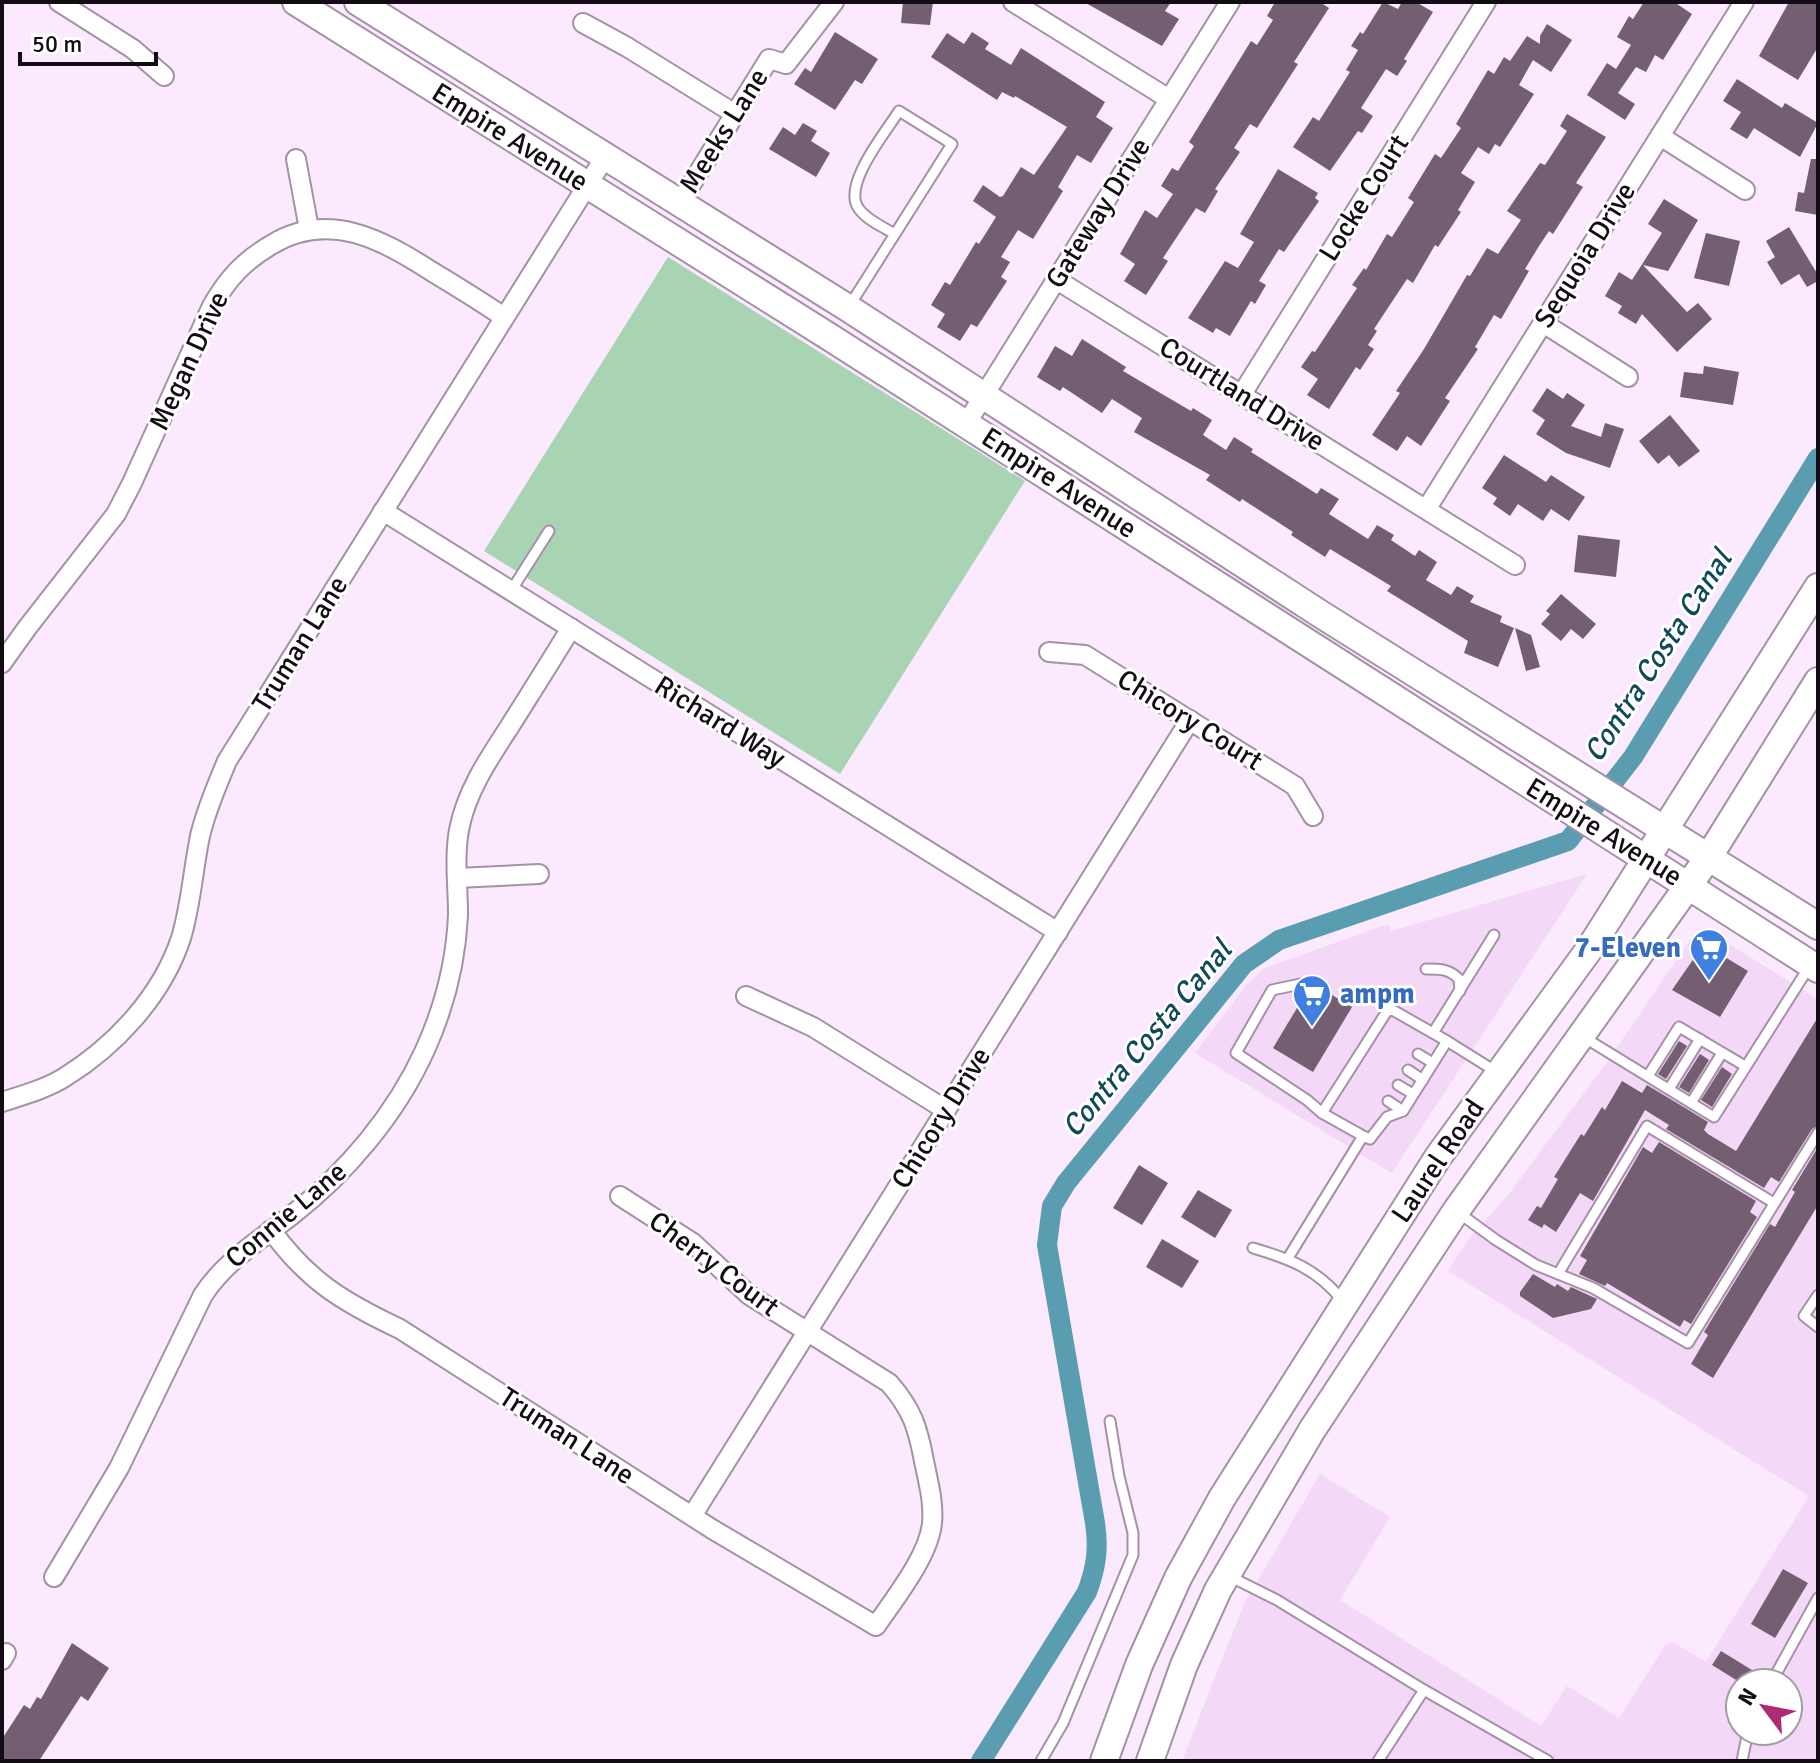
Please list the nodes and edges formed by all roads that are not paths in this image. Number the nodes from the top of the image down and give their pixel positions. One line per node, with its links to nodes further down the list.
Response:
1 (59, 2): 10 (street)
2 (296, 2): 16 (main road, Empire Avenue)
3 (358, 2): 14 (main road, Empire Avenue)
4 (834, 2): 12 (street, Meeks Lane)
5 (1013, 2): 11 (street)
6 (1230, 2): 11 (street, Gateway Drive)
7 (1486, 2): 26 (street, Locke Court)
8 (1744, 2): 13 (street, Sequoia Drive)
9 (583, 23): 12 (street)
10 (164, 76)
11 (1169, 99): 21 (street, Gateway Drive)
12 (735, 114): 18 (street, Meeks Lane)
13 (1660, 136): 17 (street); 24 (street, Sequoia Drive)
14 (605, 157): 16 (street, Truman Lane); 18 (main road, Empire Avenue)
15 (296, 159): 19 (street)
16 (587, 186): 23 (street, Truman Lane); 28 (main road, Empire Avenue)
17 (1745, 190)
18 (679, 204): 22 (main road, Empire Avenue)
19 (309, 229): 23 (street, Megan Drive); 37 (street, Megan Drive)
20 (895, 234): 20 (lane); 22 (lane)
21 (1057, 280): 26 (street, Courtland Drive); 27 (street, Gateway Drive)
22 (848, 308): 27 (main road, Empire Avenue)
23 (504, 317): 30 (street, Truman Lane)
24 (1543, 323): 25 (street); 29 (street, Sequoia Drive)
25 (1628, 377)
26 (1242, 394): 29 (street, Courtland Drive)
27 (984, 395): 28 (street, Gateway Drive); 41 (main road, Empire Avenue)
28 (966, 424): 43 (main road, Empire Avenue)
29 (1427, 508): 32 (street, Courtland Drive)
30 (383, 511): 34 (street, Richard Way); 71 (street, Truman Lane)
31 (549, 531): 34 (lane)
32 (1515, 565)
33 (1818, 587): 41 (main road, Laurel Road)
34 (511, 591): 35 (street, Richard Way)
35 (571, 628): 45 (street, Connie Lane); 48 (street, Richard Way)
36 (1049, 652): 39 (street, Chicory Court)
37 (2, 663)
38 (1818, 681): 42 (main road, Laurel Road)
39 (1190, 720): 40 (street, Chicory Court); 48 (street, Chicory Drive)
40 (1313, 816)
41 (1664, 830): 42 (main road, Empire Avenue); 43 (main road, Laurel Road)
42 (1708, 858): 46 (main road, Laurel Road); 47 (main road, Empire Avenue)
43 (1646, 859): 46 (main road, Empire Avenue); 64 (main road, Laurel Road)
44 (539, 874): 45 (street)
45 (457, 878): 81 (street, Connie Lane)
46 (1689, 886): 50 (main road, Empire Avenue); 56 (main road, Laurel Road)
47 (1818, 926)
48 (1058, 932): 73 (street, Chicory Drive)
49 (1494, 935): 53 (lane)
50 (1814, 966): 62 (lane)
51 (1426, 969): 53 (lane)
52 (1305, 983): 75 (lane)
53 (1460, 991): 55 (lane)
54 (746, 996): 73 (street)
55 (1433, 1033): 58 (lane); 75 (lane)
56 (1583, 1036): 65 (lane); 80 (main road, Laurel Road)
57 (1700, 1039): 59 (lane); 65 (lane); 68 (lane)
58 (1447, 1041): 61 (lane); 64 (lane)
59 (1722, 1053): 62 (lane); 72 (lane)
60 (1418, 1054): 61 (lane)
61 (1433, 1063): 66 (lane)
62 (1745, 1066): 72 (lane)
63 (1408, 1070): 66 (lane)
64 (1499, 1073): 86 (main road, Laurel Road)
65 (1648, 1076): 68 (lane)
66 (1423, 1080): 69 (lane)
67 (1398, 1085): 69 (lane)
68 (1669, 1089): 72 (lane)
69 (1413, 1094): 74 (lane)
70 (1388, 1101): 74 (lane)
71 (2, 1102)
72 (1691, 1103)
73 (946, 1110): 89 (street, Chicory Drive)
74 (1403, 1111): 77 (lane)
75 (1322, 1113): 77 (lane)
76 (1818, 1133): 79 (lane)
77 (1363, 1136): 83 (lane)
78 (620, 1196): 89 (street, Cherry Court)
79 (1774, 1203): 84 (lane); 84 (lane)
80 (1456, 1211): 84 (lane); 87 (main road, Laurel Road)
81 (271, 1230): 91 (street, Truman Lane); 93 (street, Connie Lane)
82 (1253, 1248): 83 (lane)
83 (1288, 1258): 86 (lane)
84 (1558, 1274)
85 (1818, 1295): 88 (lane)
86 (1344, 1303): 87 (main road); 99 (main road, Laurel Road)
87 (1380, 1326): 92 (main road, Laurel Road)
88 (1818, 1327)
89 (807, 1333): 91 (street, Chicory Drive); 95 (street, Cherry Court)
90 (1110, 1421): 98 (lane)
91 (692, 1516): 95 (street, Truman Lane)
92 (1226, 1575): 97 (lane); 100 (main road, Laurel Road)
93 (54, 1577)
94 (1818, 1598): 96 (lane)
95 (876, 1626)
96 (1780, 1667)
97 (1424, 1690): 101 (lane); 102 (lane)
98 (1041, 1761)
99 (1104, 1761)
100 (1150, 1761)
101 (1378, 1761)
102 (1548, 1761)

